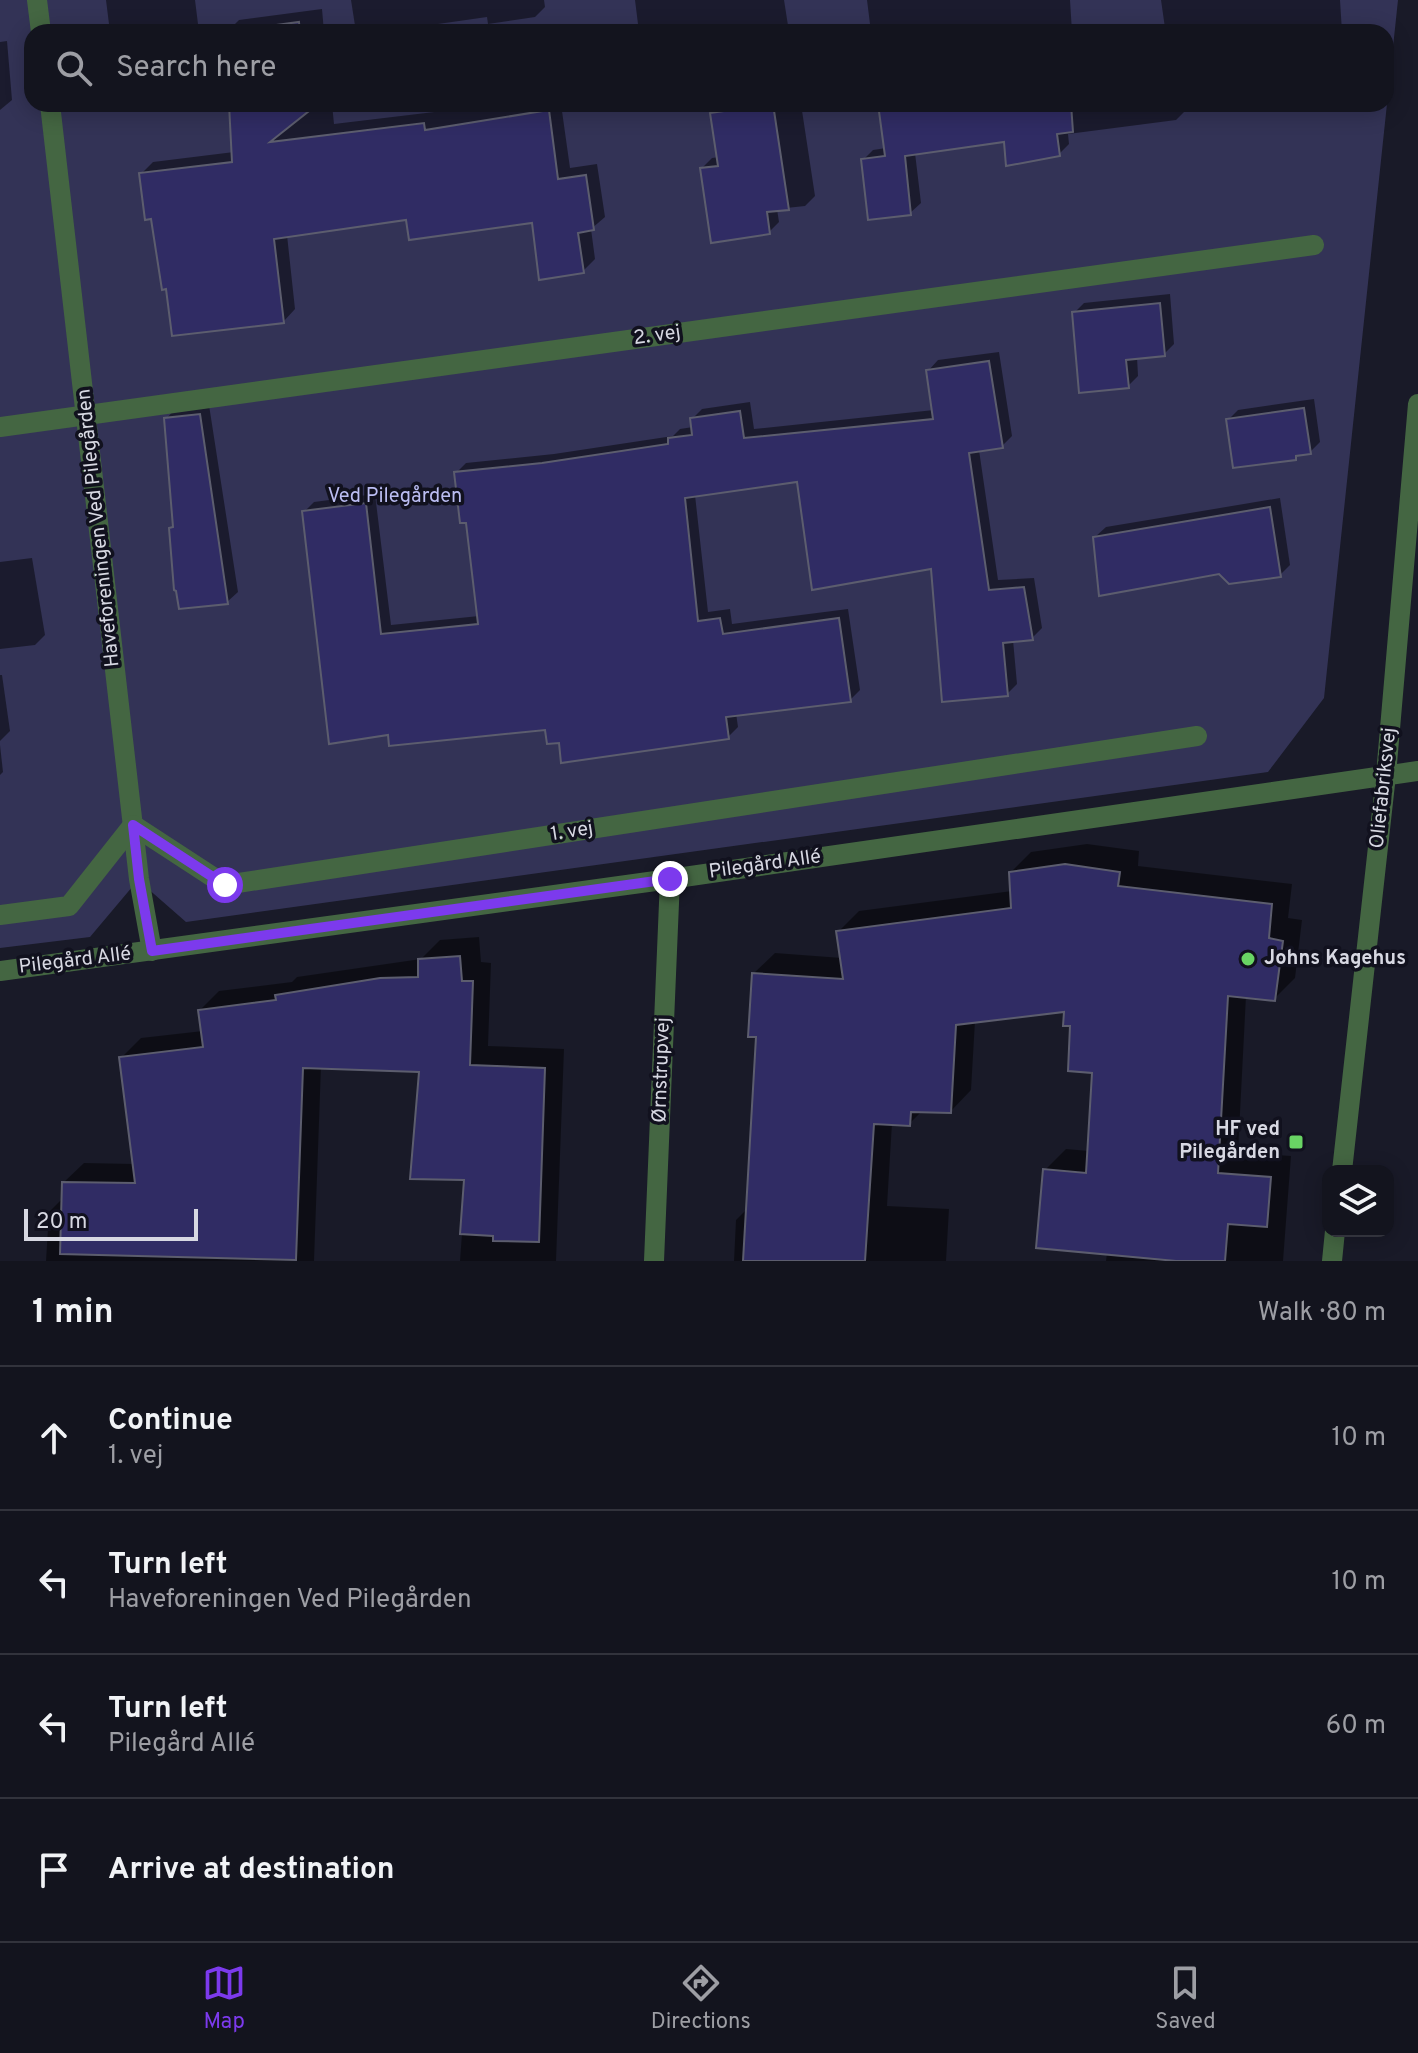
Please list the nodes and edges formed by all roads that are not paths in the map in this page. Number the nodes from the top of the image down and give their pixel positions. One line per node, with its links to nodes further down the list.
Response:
1 (37, 0): 2 (street)
2 (40, 24)
3 (51, 112): 6 (street, Haveforeningen Ved Pilegården)
4 (1314, 245): 6 (street, 2. vej)
5 (1418, 404): 10 (street, Oliefabriksvej)
6 (87, 415): 7 (street, 2. vej); 11 (street, Haveforeningen Ved Pilegården)
7 (0, 427)
8 (1197, 736): 11 (street, 1. vej)
9 (1418, 771): 10 (street, Pilegård Allé)
10 (1386, 775): 12 (street, Pilegård Allé); 16 (street, Oliefabriksvej)
11 (133, 825): 13 (street); 14 (street, Haveforeningen Ved Pilegården)
12 (670, 879): 14 (street, Pilegård Allé); 18 (street, Ørnstrupvej)
13 (0, 915)
14 (152, 951): 15 (street, Pilegård Allé)
15 (0, 971)
16 (1343, 1165)
17 (1334, 1237): 19 (street)
18 (654, 1261)
19 (1332, 1261)

